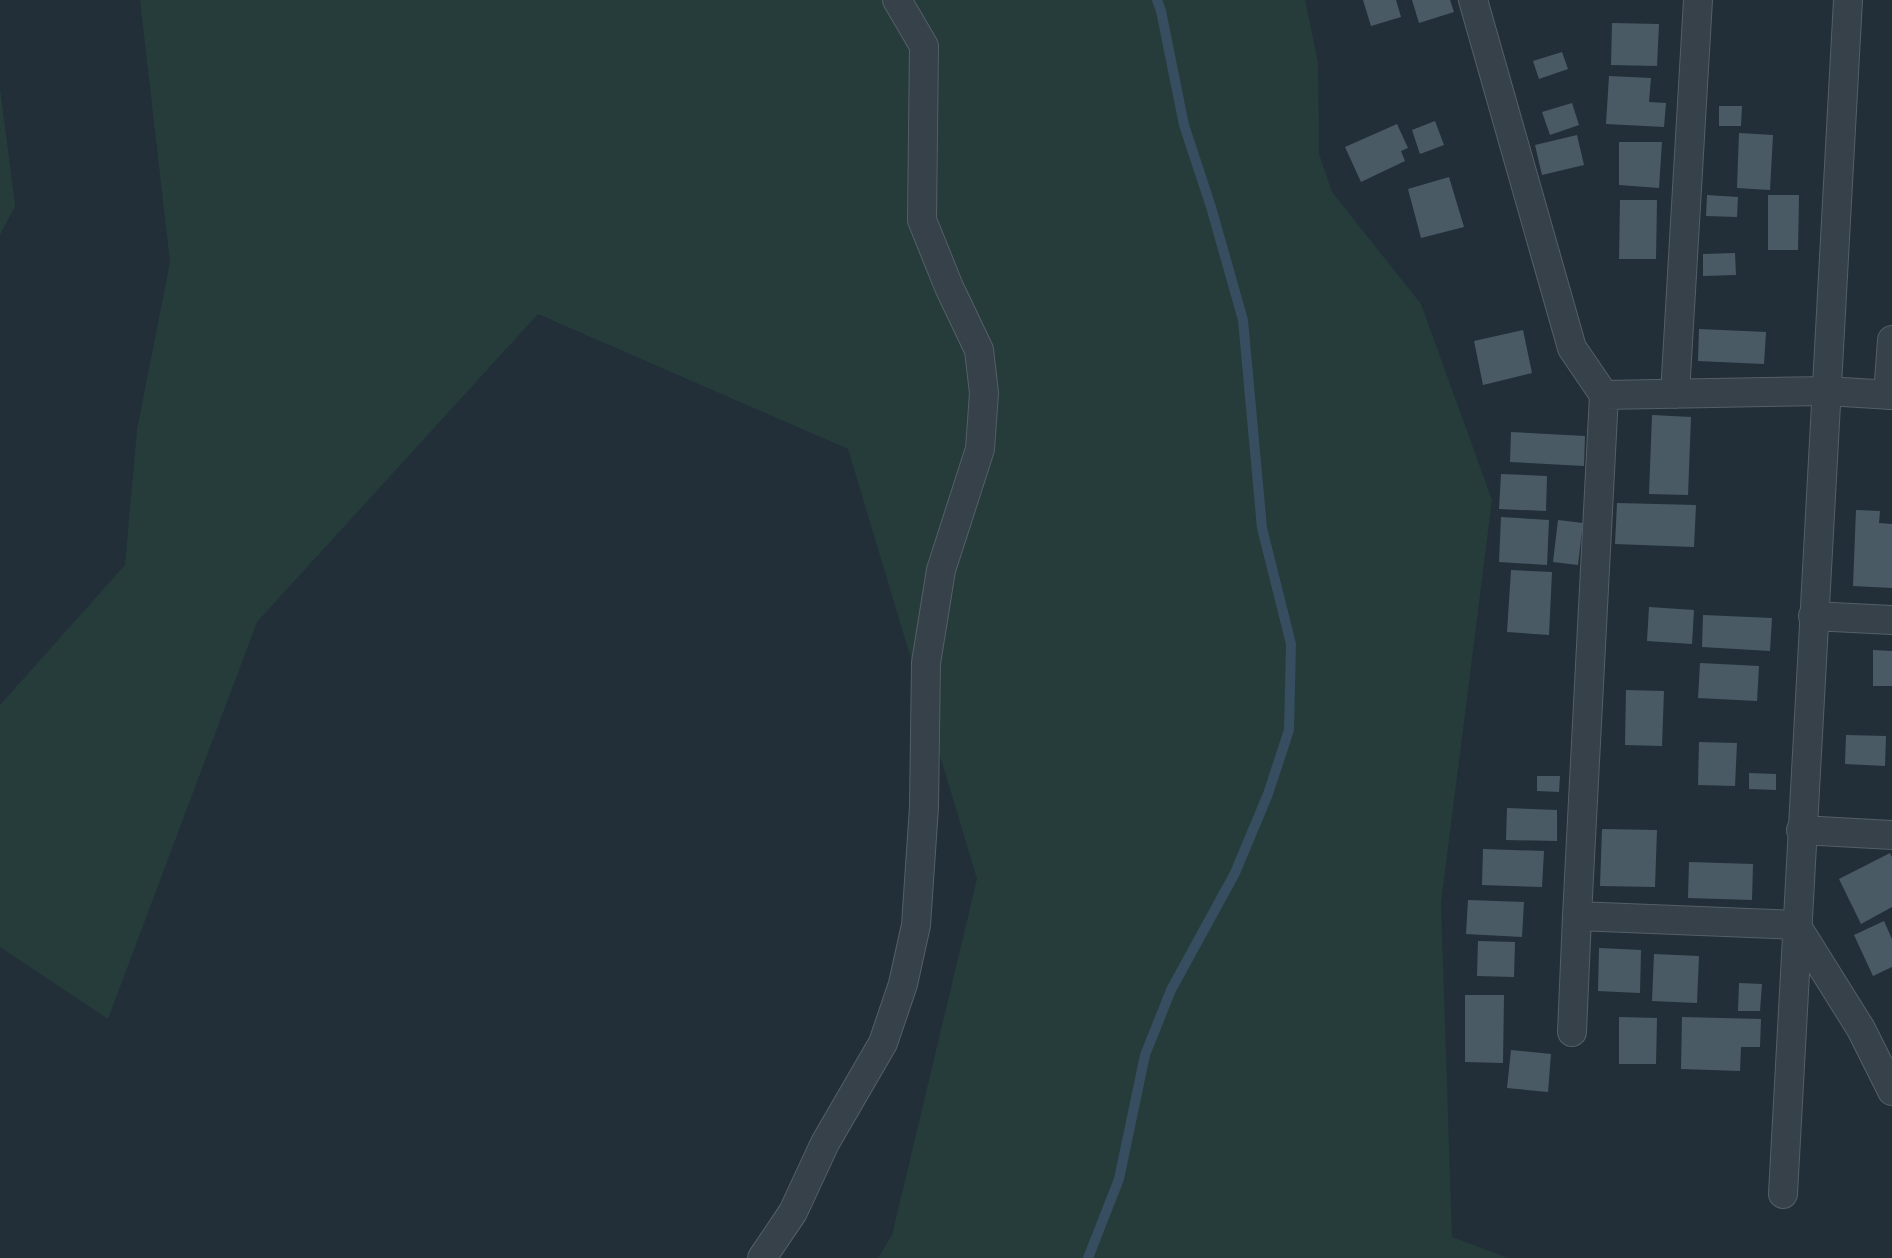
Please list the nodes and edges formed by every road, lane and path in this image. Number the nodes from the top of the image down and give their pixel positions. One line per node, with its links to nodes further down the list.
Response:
1 (896, 0): 19 (street)
2 (1473, 0): 8 (street)
3 (1690, 0): 7 (street)
4 (1848, 0): 6 (street)
5 (1892, 340): 9 (street)
6 (1826, 391): 7 (street); 9 (street); 10 (street)
7 (1675, 394): 8 (street)
8 (1604, 395): 14 (street)
9 (1890, 395)
10 (1813, 616): 11 (street); 12 (street)
11 (1892, 620)
12 (1801, 830): 13 (street); 15 (street)
13 (1892, 835)
14 (1577, 916): 15 (street); 16 (street)
15 (1796, 925): 17 (street); 18 (street)
16 (1572, 1032)
17 (1892, 1091)
18 (1782, 1194)
19 (762, 1258)

